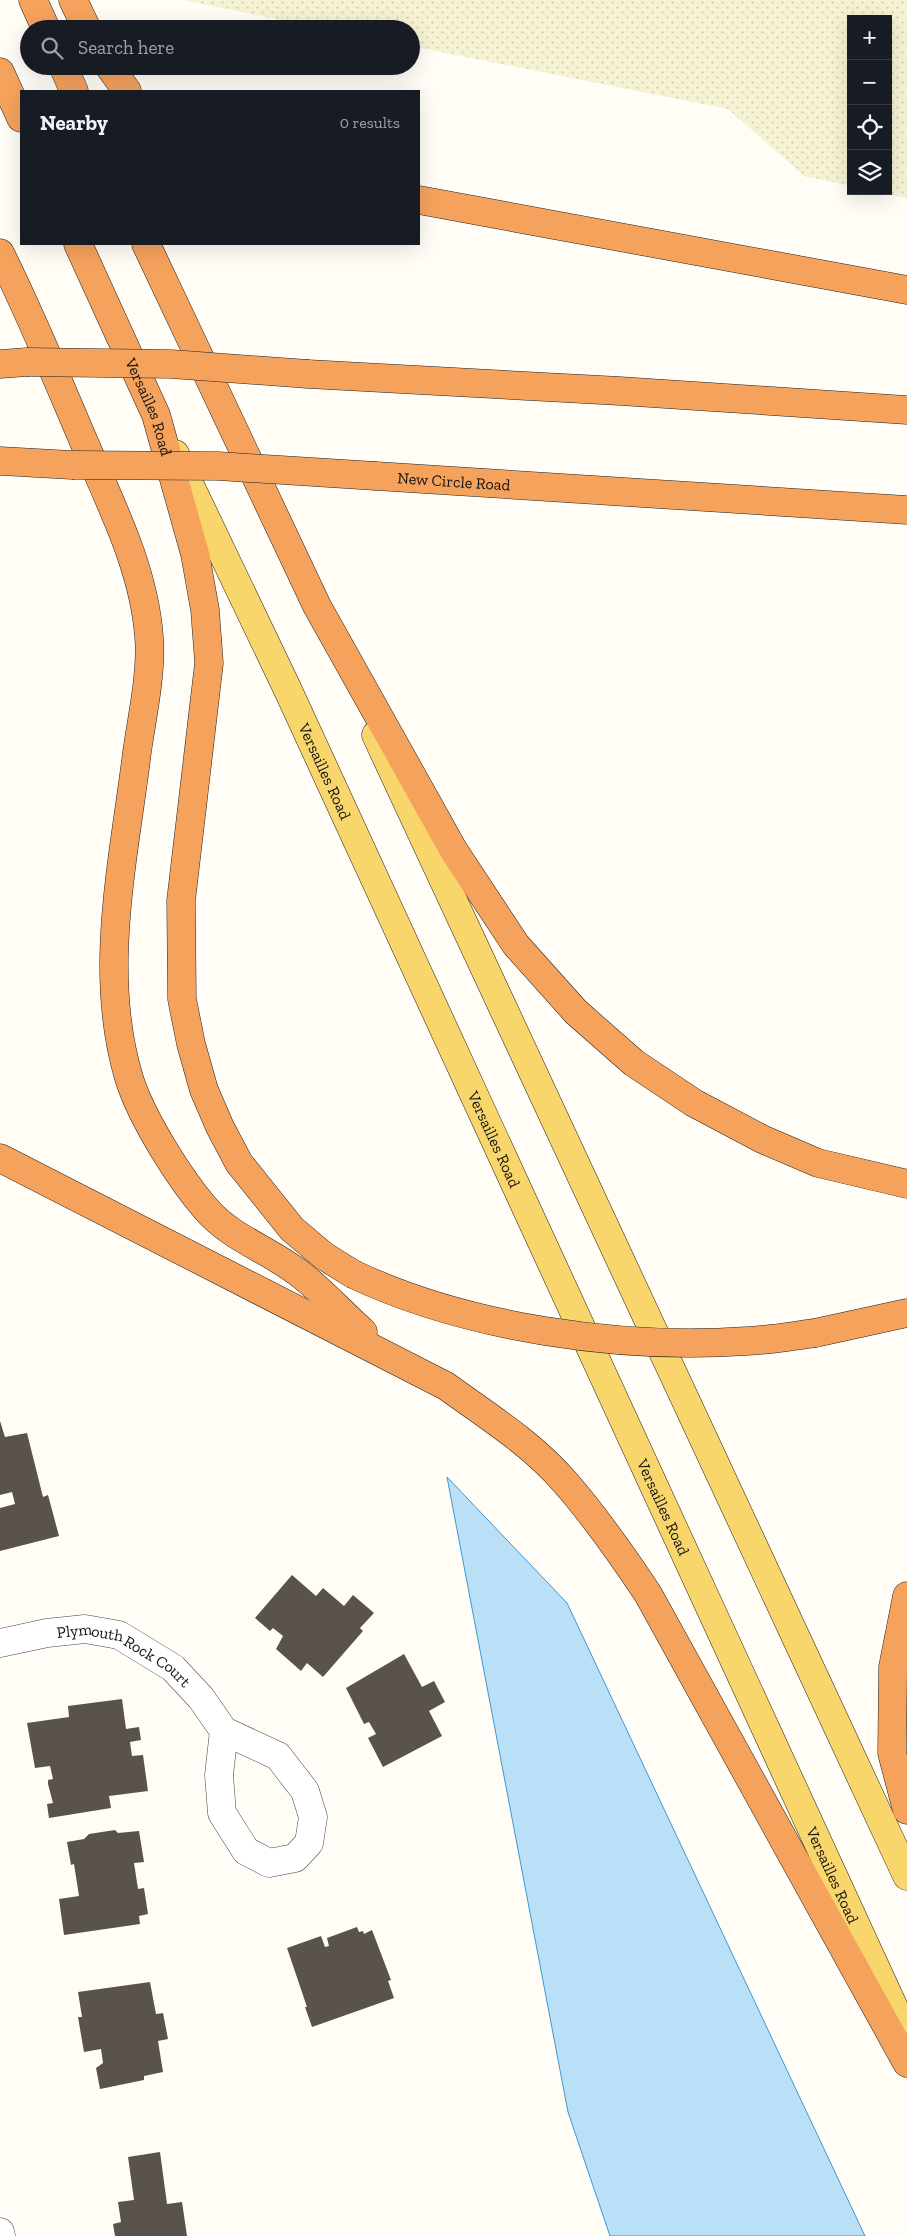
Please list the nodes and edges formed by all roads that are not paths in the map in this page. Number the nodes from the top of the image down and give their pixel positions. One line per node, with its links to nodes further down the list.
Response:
1 (32, 0): 3 (highway)
2 (73, 0): 4 (highway)
3 (42, 20)
4 (83, 20)
5 (0, 72): 10 (highway)
6 (67, 75): 8 (highway)
7 (115, 75): 9 (highway)
8 (74, 90)
9 (126, 90)
10 (20, 116)
11 (420, 200): 15 (highway)
12 (78, 245): 18 (highway, Versailles Road)
13 (146, 245): 23 (highway)
14 (0, 253): 27 (highway)
15 (907, 290)
16 (0, 364): 17 (highway, bridge)
17 (907, 410)
18 (156, 414): 26 (highway, bridge); 33 (main road, Versailles Road)
19 (0, 461): 20 (highway, New Circle Road, bridge)
20 (622, 490): 21 (highway, New Circle Road); 22 (highway)
21 (907, 510)
22 (907, 525)
23 (316, 606): 25 (highway); 32 (main road)
24 (0, 1158): 27 (highway)
25 (907, 1184)
26 (907, 1313)
27 (386, 1354): 34 (highway)
28 (907, 1596): 31 (highway)
29 (0, 1643): 30 (street, Plymouth Rock Court)
30 (224, 1731): 30 (street)
31 (907, 1810)
32 (907, 1876)
33 (907, 2036)
34 (907, 2063)
35 (0, 2232): 36 (street)
36 (0, 2236)

